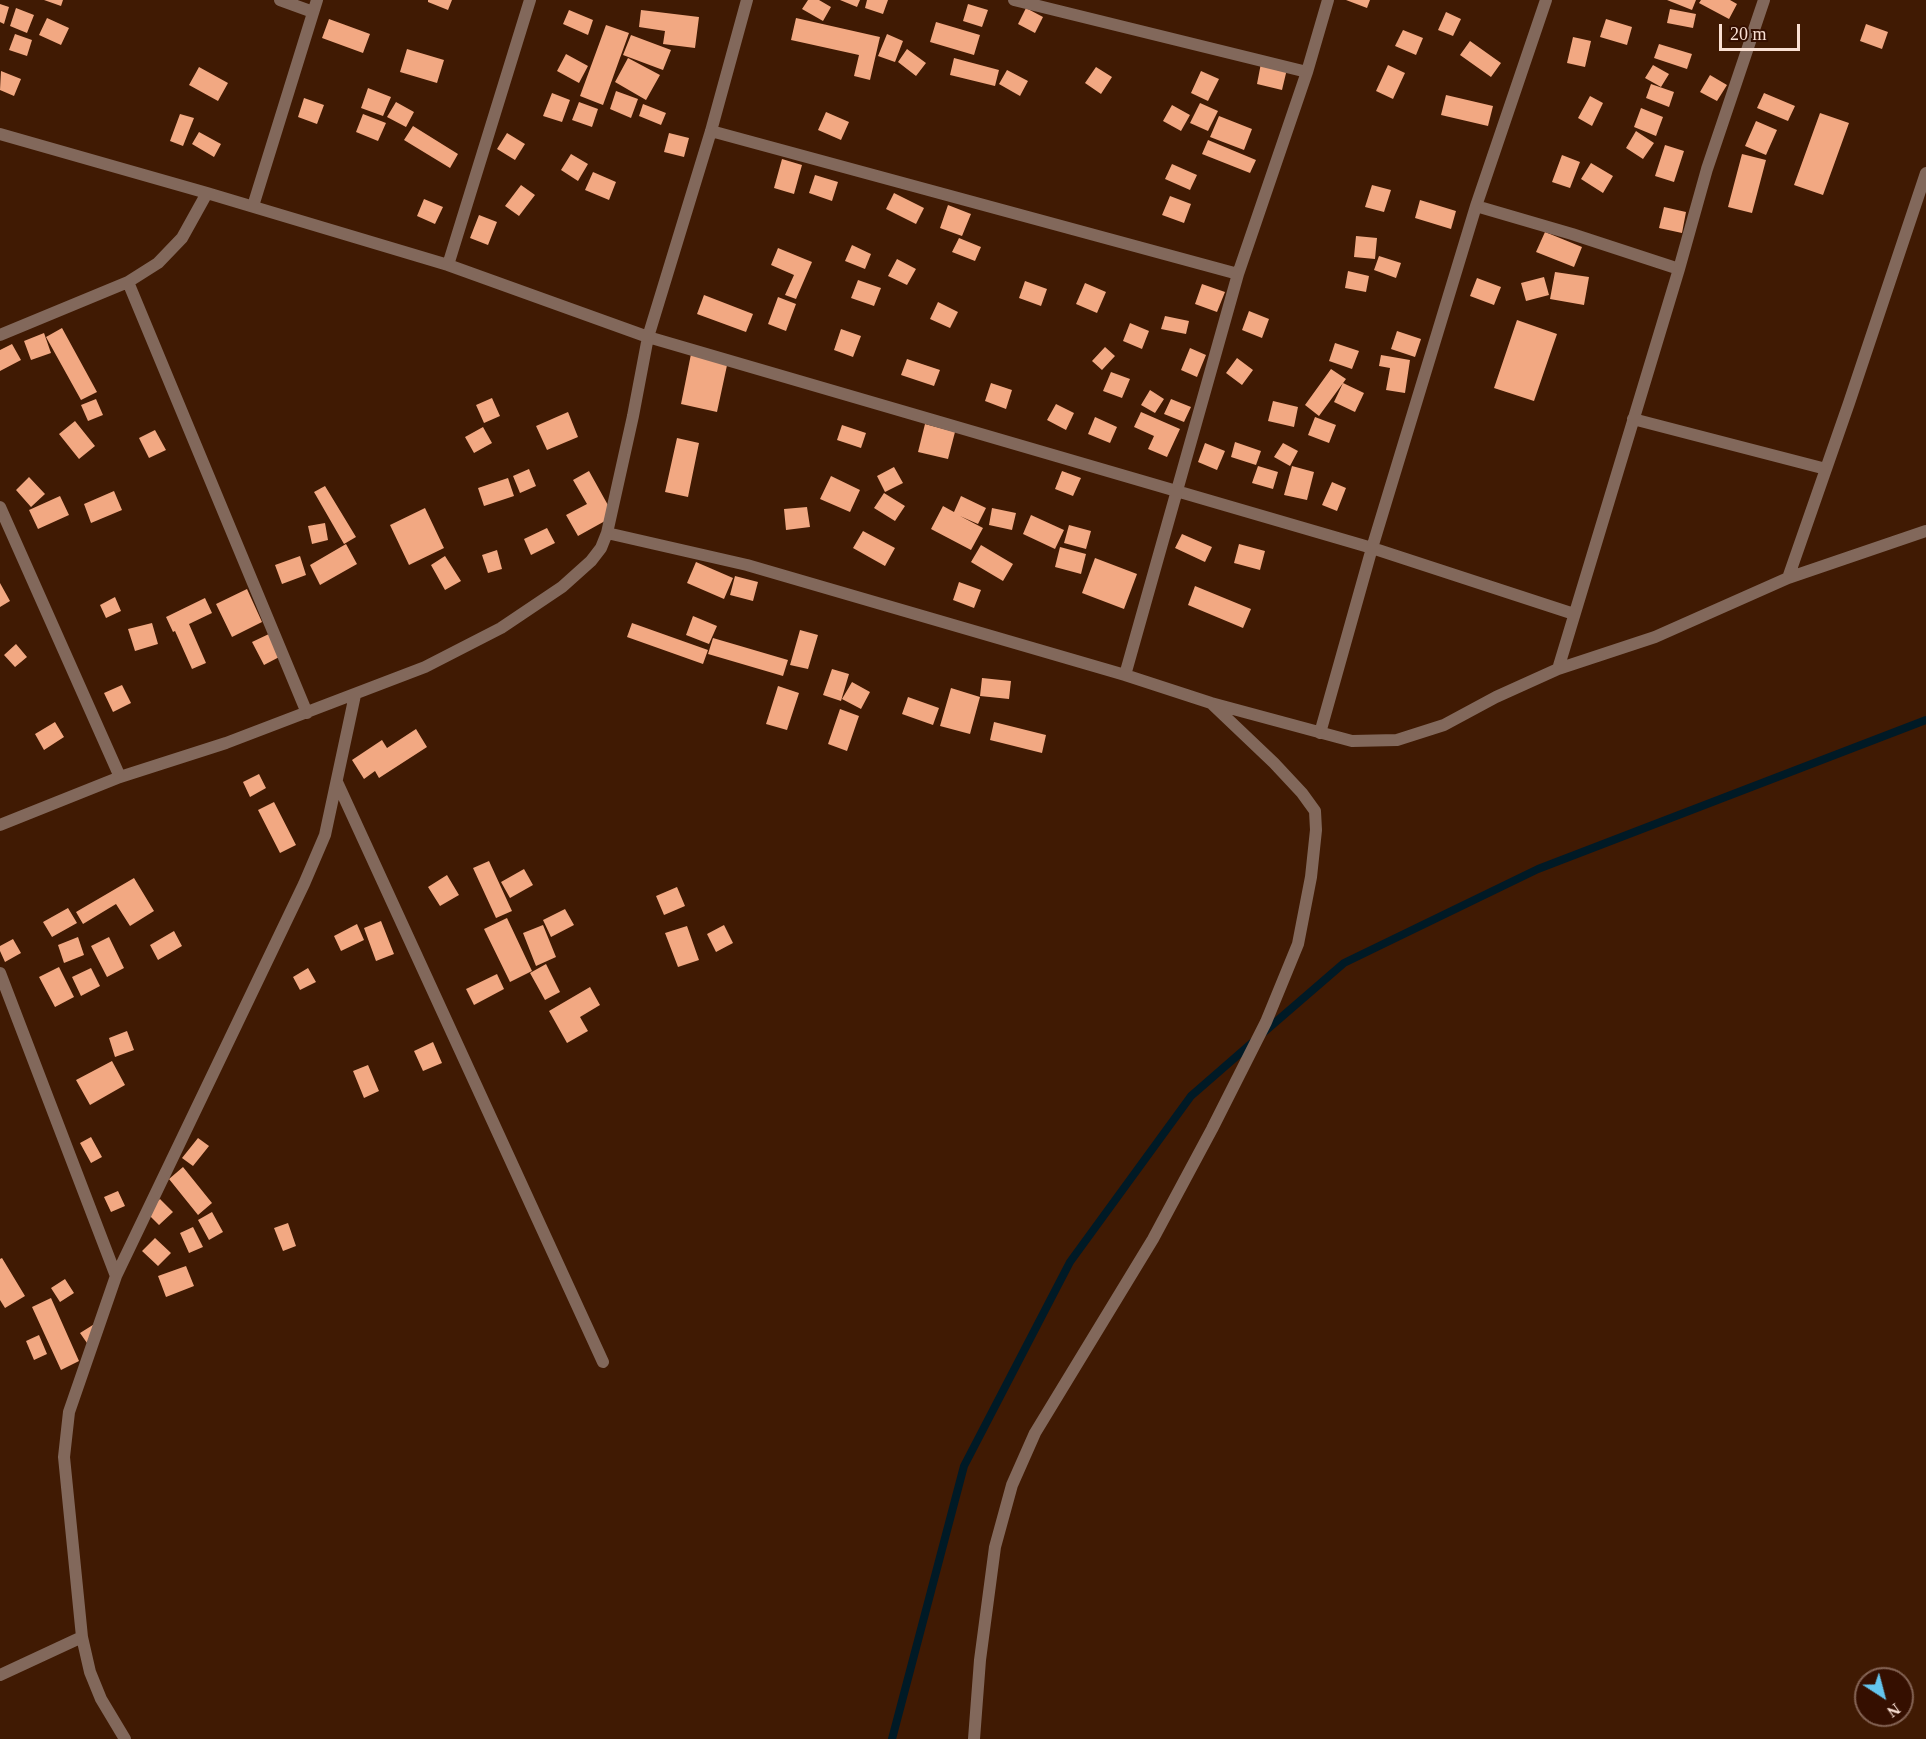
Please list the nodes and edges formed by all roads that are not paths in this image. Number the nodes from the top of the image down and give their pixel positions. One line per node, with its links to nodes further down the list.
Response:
1 (280, 0): 8 (street)
2 (530, 0): 16 (street)
3 (747, 0): 10 (street)
4 (1014, 0): 9 (street)
5 (1328, 0): 9 (street)
6 (1546, 0): 15 (street)
7 (1764, 0): 17 (street)
8 (315, 6): 14 (street)
9 (1307, 72): 18 (street)
10 (711, 131): 18 (street); 21 (street)
11 (0, 134): 13 (street)
12 (1926, 173): 23 (street)
13 (207, 193): 14 (street); 19 (street)
14 (254, 206): 16 (street)
15 (1476, 206): 17 (street); 28 (street)
16 (448, 265): 21 (street)
17 (1678, 269): 22 (street)
18 (1238, 274): 24 (street)
19 (128, 282): 20 (street); 35 (street)
20 (0, 335)
21 (648, 336): 24 (street); 27 (street)
22 (1633, 419): 23 (street); 30 (street)
23 (1826, 468): 29 (street)
24 (1178, 491): 28 (street); 32 (street)
25 (0, 507): 37 (street)
26 (1926, 531): 29 (street)
27 (607, 533): 32 (street); 33 (street)
28 (1372, 548): 30 (street); 36 (street)
29 (1788, 578): 31 (street)
30 (1574, 614): 31 (street)
31 (1558, 669): 36 (street)
32 (1125, 675): 34 (street)
33 (355, 695): 35 (street); 38 (street)
34 (1211, 703): 36 (street); 46 (street)
35 (306, 712): 37 (street)
36 (1320, 733)
37 (120, 777): 39 (street)
38 (337, 782): 41 (street); 42 (street)
39 (0, 825)
40 (0, 973): 41 (street)
41 (116, 1276): 43 (street)
42 (603, 1362)
43 (82, 1637): 44 (street); 45 (street)
44 (0, 1674)
45 (125, 1739)
46 (974, 1739)

